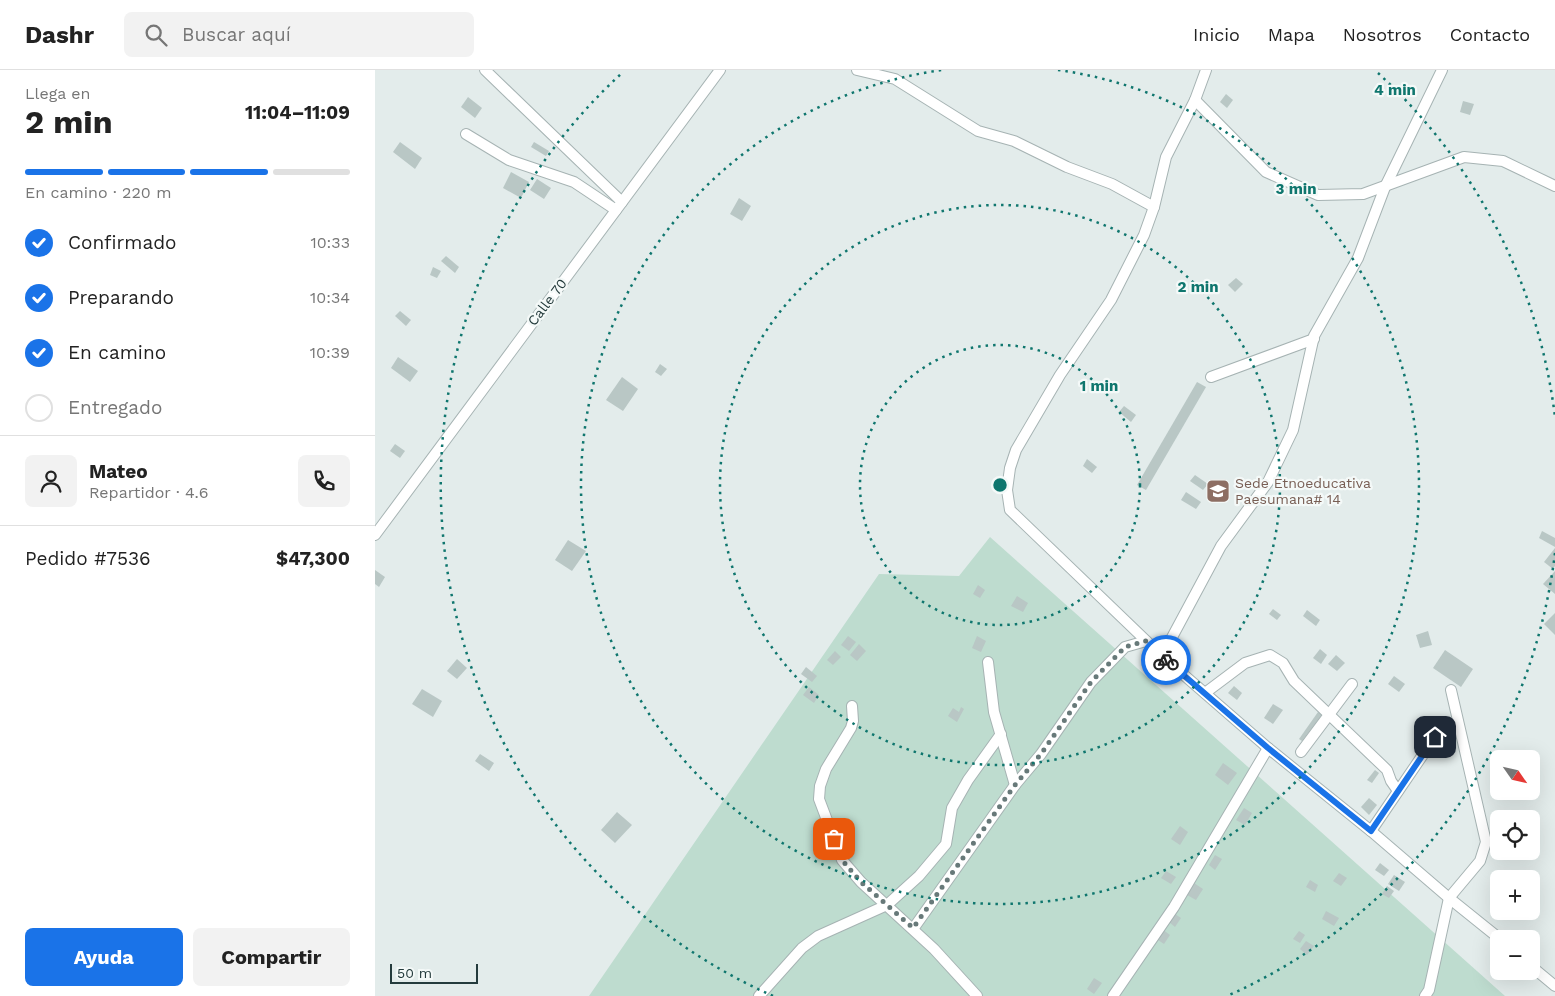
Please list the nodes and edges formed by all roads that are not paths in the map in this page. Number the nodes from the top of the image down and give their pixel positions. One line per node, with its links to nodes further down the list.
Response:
1 (485, 70): 10 (street)
2 (720, 70): 10 (street, Calle 70)
3 (857, 70): 11 (street)
4 (1206, 70): 6 (street)
5 (1442, 70): 9 (street)
6 (1195, 100): 9 (street); 11 (street)
7 (466, 134): 10 (street)
8 (1555, 186): 9 (street)
9 (1385, 187): 12 (street)
10 (619, 206): 14 (street, Calle 70)
11 (1154, 207): 15 (street)
12 (1314, 339): 13 (street); 16 (street)
13 (1211, 377)
14 (375, 535)
15 (1146, 641): 16 (street); 27 (street)
16 (1162, 656): 20 (street)
17 (988, 662): 23 (street)
18 (1352, 684): 22 (street)
19 (1451, 690): 30 (street)
20 (1205, 693): 22 (street); 25 (street)
21 (852, 706): 31 (street)
22 (1329, 715): 26 (street); 28 (street)
23 (1001, 734): 27 (street); 31 (street)
24 (1435, 737): 28 (street)
25 (1268, 748): 29 (street); 38 (street)
26 (1301, 752)
27 (1015, 785): 32 (street)
28 (1398, 791): 29 (street)
29 (1371, 831): 30 (street)
30 (1449, 898): 33 (street); 39 (street)
31 (887, 905): 32 (street); 36 (street)
32 (913, 928): 37 (street)
33 (1490, 932)
34 (1540, 974): 35 (street)
35 (1555, 986)
36 (759, 996)
37 (977, 996)
38 (1113, 996)
39 (1425, 996)

